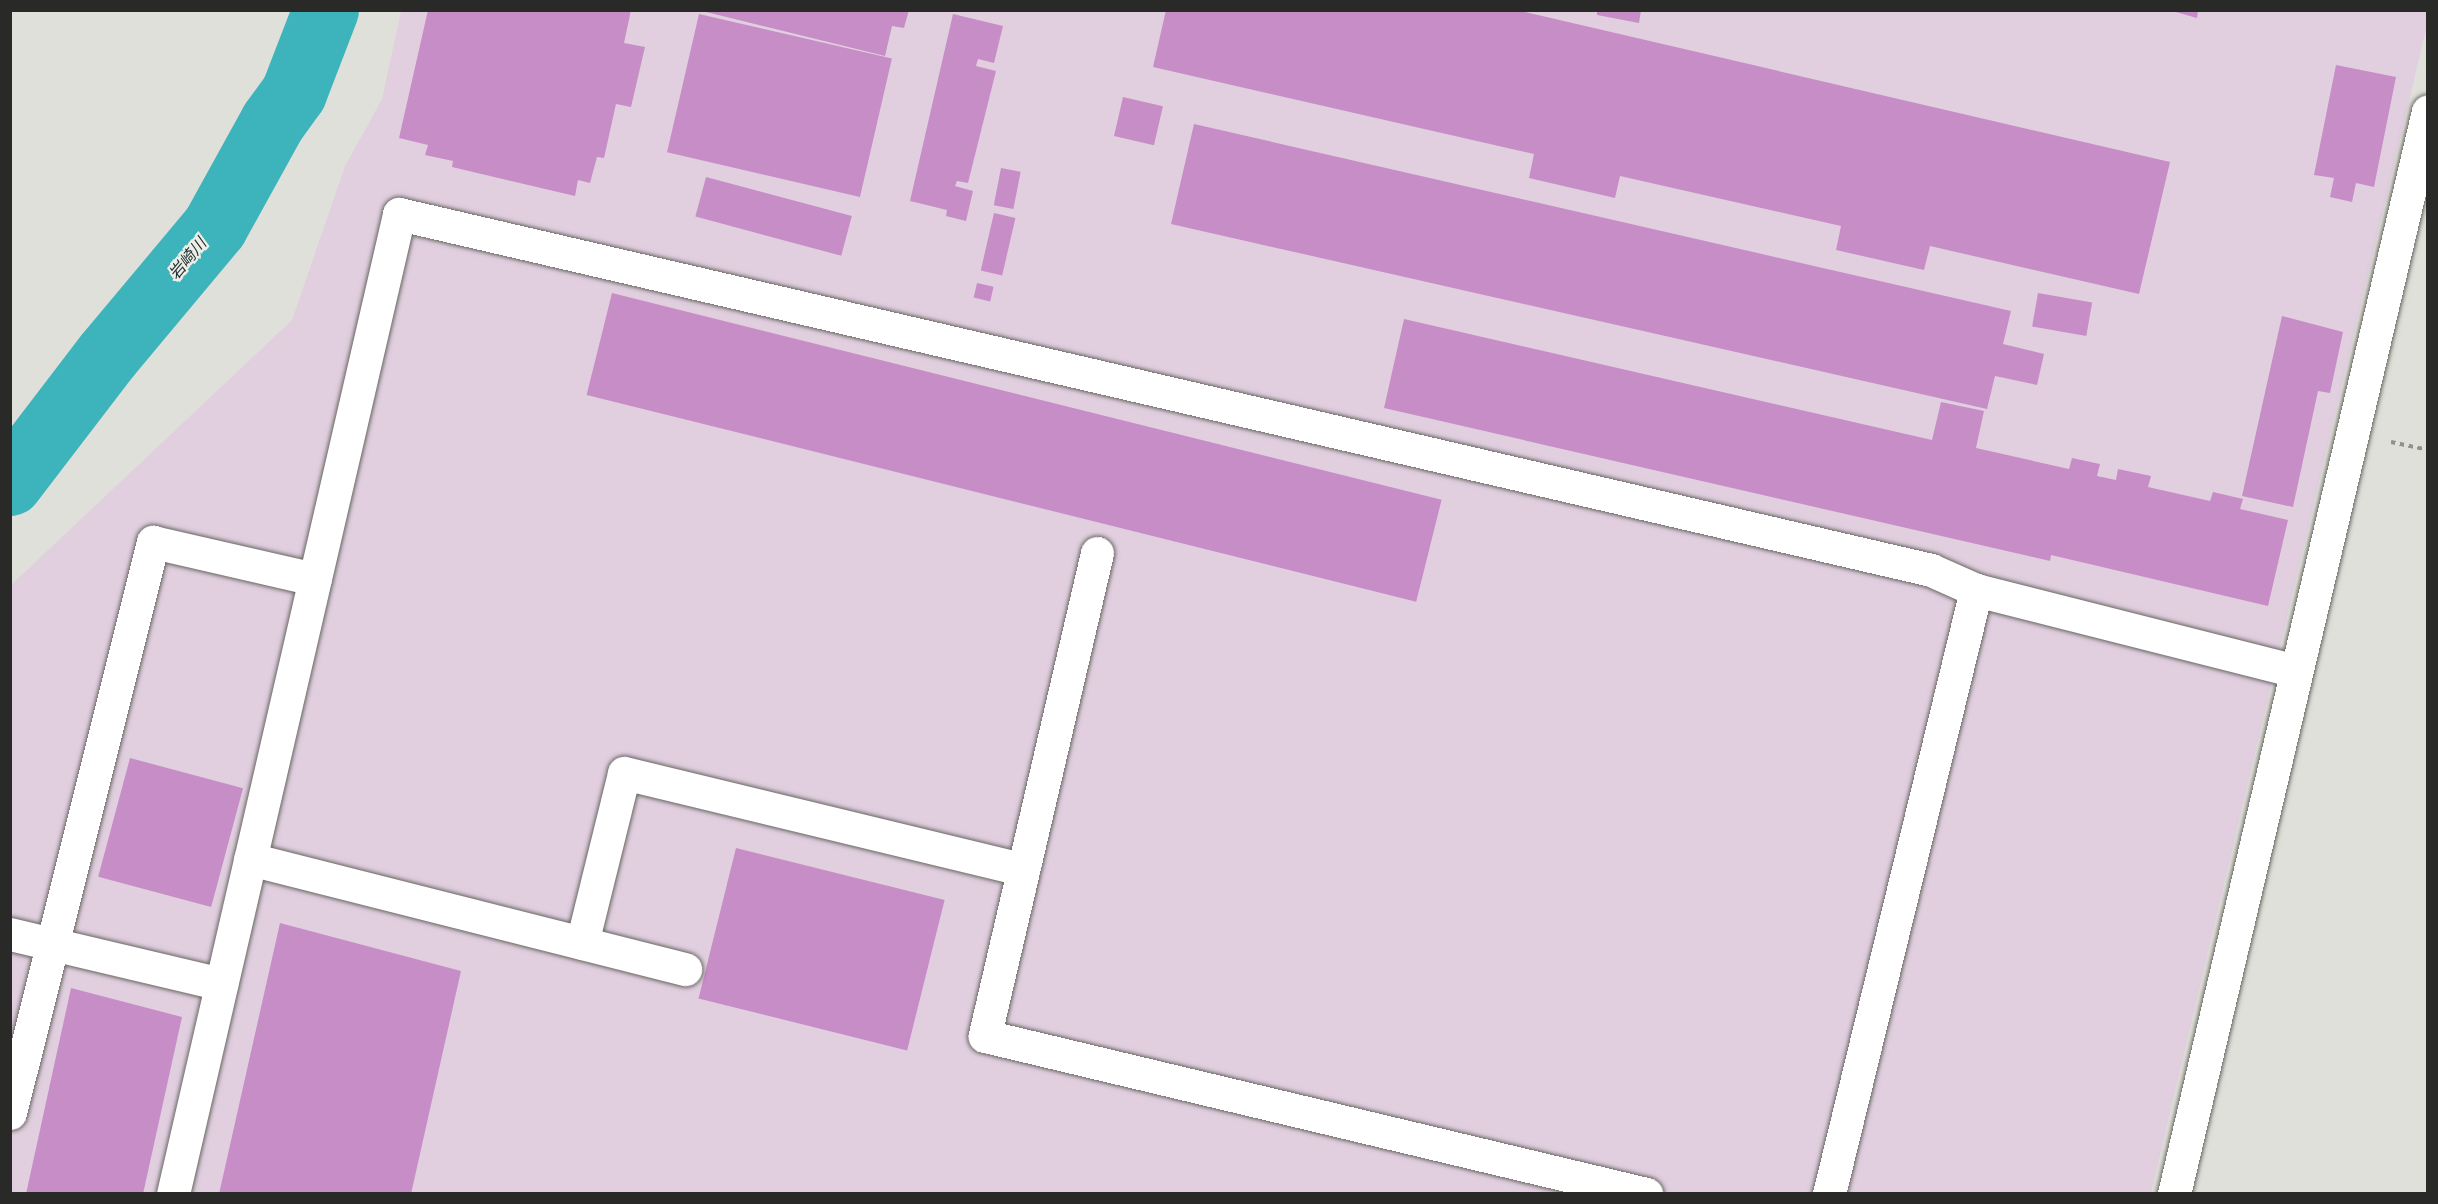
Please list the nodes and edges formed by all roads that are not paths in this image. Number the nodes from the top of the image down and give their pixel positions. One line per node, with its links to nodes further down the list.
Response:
1 (2427, 111): 5 (street)
2 (1098, 553): 7 (street)
3 (315, 579): 4 (street); 6 (street); 10 (street)
4 (1976, 590): 5 (street); 16 (street)
5 (2296, 671): 17 (street)
6 (250, 859): 9 (street); 12 (street)
7 (1020, 869): 9 (street); 15 (street)
8 (10, 934): 10 (street)
9 (582, 943): 11 (street)
10 (52, 944): 12 (street); 13 (street)
11 (685, 969)
12 (221, 984): 14 (street)
13 (10, 1113)
14 (173, 1194)
15 (1646, 1194)
16 (1829, 1194)
17 (2174, 1194)

